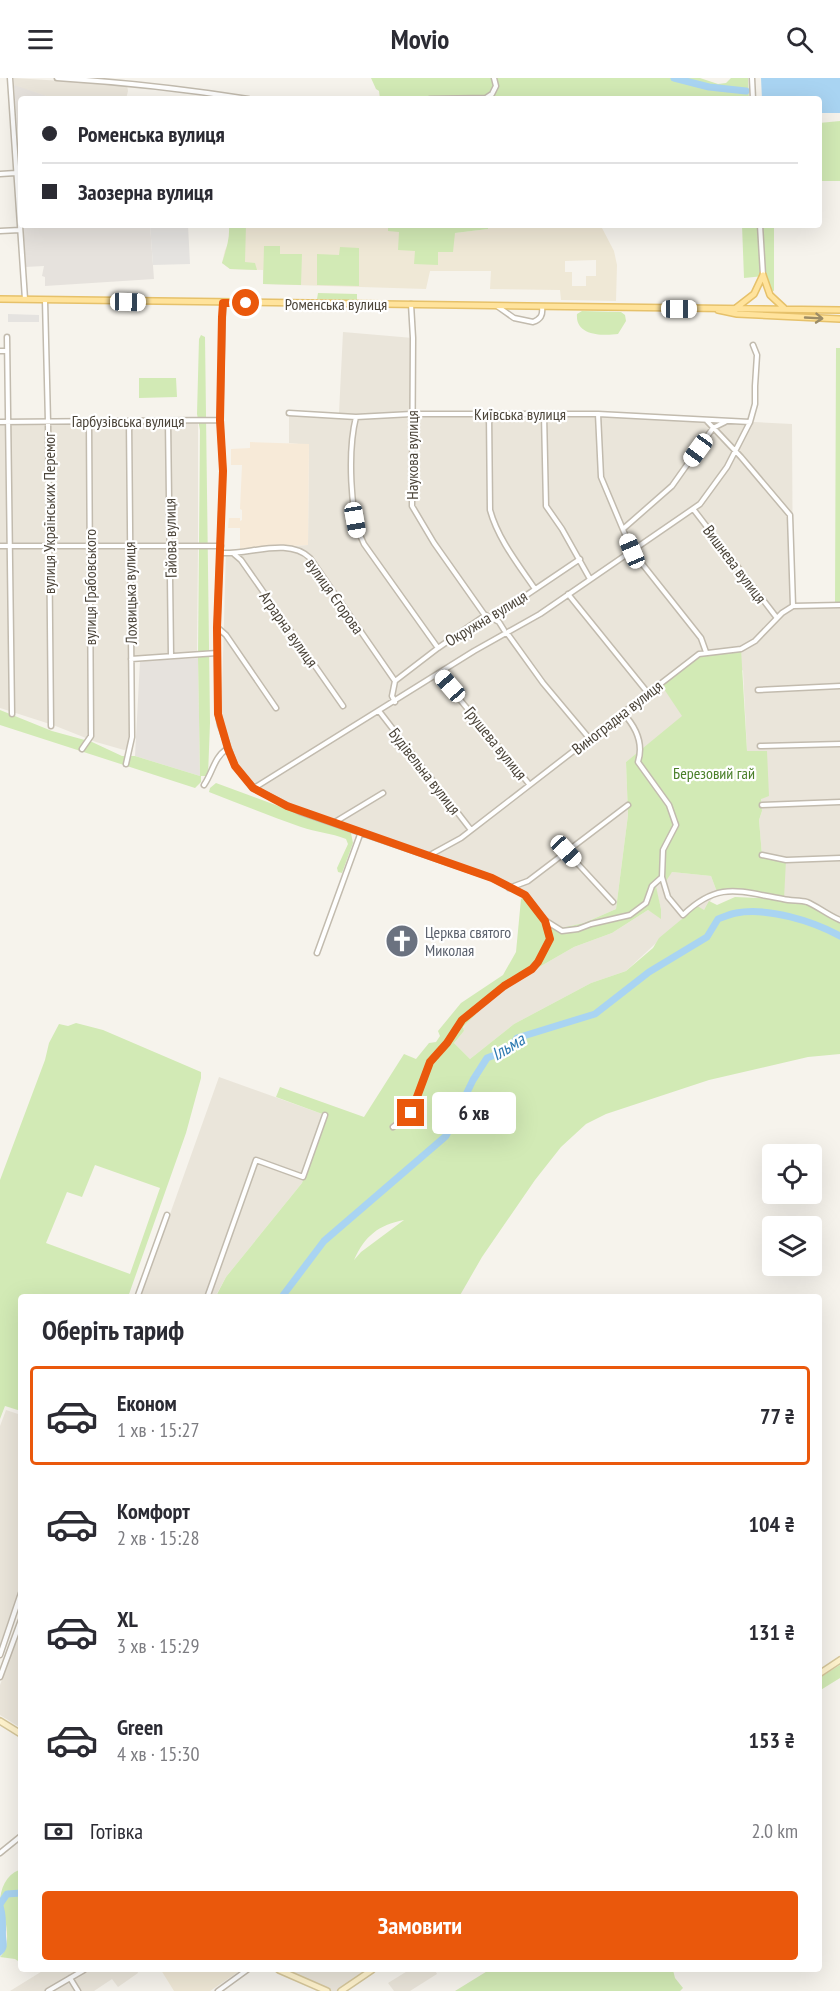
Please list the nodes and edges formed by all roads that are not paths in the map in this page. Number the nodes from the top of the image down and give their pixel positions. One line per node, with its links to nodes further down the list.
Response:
1 (10, 78): 10 (street)
2 (57, 78): 5 (street)
3 (494, 78): 8 (street)
4 (752, 78): 9 (street)
5 (74, 79): 6 (street)
6 (110, 80): 7 (street)
7 (224, 96)
8 (489, 96)
9 (753, 96)
10 (16, 173): 11 (street); 12 (street)
11 (0, 174)
12 (18, 202)
13 (760, 228): 16 (street)
14 (20, 230): 15 (street); 18 (street)
15 (0, 231)
16 (763, 275): 24 (main road); 26 (main road)
17 (0, 299): 18 (main road, Роменська вулиця)
18 (26, 300): 19 (main road, Роменська вулиця)
19 (45, 300): 20 (main road, Роменська вулиця); 48 (street, вулиця Українських Перемог)
20 (223, 303): 21 (main road, Роменська вулиця); 41 (street)
21 (411, 304): 22 (main road, Роменська вулиця); 36 (street, Наукова вулиця)
22 (497, 306): 23 (main road, Роменська вулиця); 23 (street)
23 (542, 307): 25 (main road, Роменська вулиця)
24 (736, 308): 25 (main road); 26 (main road)
25 (714, 309): 28 (main road, one-way to 28)
26 (786, 309): 27 (main road)
27 (840, 310)
28 (840, 319)
29 (7, 337): 32 (street)
30 (753, 345): 50 (street)
31 (0, 351): 32 (street)
32 (7, 351): 34 (street)
33 (0, 387): 34 (street)
34 (7, 388): 43 (street)
35 (289, 413): 40 (street, Київська вулиця)
36 (412, 414): 37 (street, Київська вулиця); 40 (street, Київська вулиця); 72 (street, Наукова вулиця)
37 (489, 414): 38 (street, Київська вулиця); 67 (street)
38 (544, 414): 39 (street, Київська вулиця); 65 (street)
39 (598, 414): 42 (street, Київська вулиця); 54 (street)
40 (356, 417): 75 (street)
41 (220, 420): 45 (street, Гарбузівська вулиця); 59 (street)
42 (706, 420): 46 (street, Київська вулиця); 51 (street)
43 (8, 421): 47 (street, Гарбузівська вулиця); 48 (street, Гарбузівська вулиця); 56 (street)
44 (129, 421): 45 (street, Гарбузівська вулиця); 49 (street, Гарбузівська вулиця); 60 (street, Лохвицька вулиця)
45 (168, 421): 61 (street, Гайова вулиця)
46 (725, 421): 50 (street, Київська вулиця); 51 (street)
47 (0, 422)
48 (48, 422): 49 (street, Гарбузівська вулиця); 57 (street, вулиця Українських Перемог)
49 (89, 422): 58 (street, вулиця Грабовського)
50 (750, 422): 52 (street)
51 (713, 428): 52 (street); 54 (street)
52 (735, 452): 53 (street); 70 (street)
53 (694, 510): 62 (street); 71 (street, Вишнева вулиця)
54 (623, 529): 62 (street)
55 (0, 546): 56 (street)
56 (9, 546): 57 (street); 90 (street)
57 (49, 546): 58 (street); 91 (street, вулиця Українських Перемог)
58 (90, 546): 60 (street); 95 (street, вулиця Грабовського)
59 (220, 546): 61 (street); 63 (street)
60 (129, 547): 61 (street); 79 (street, Лохвицька вулиця)
61 (170, 547): 78 (street, Гайова вулиця)
62 (632, 551): 66 (street); 76 (street)
63 (221, 553): 64 (street, вулиця Єгорова); 73 (street)
64 (234, 554): 81 (street, вулиця Єгорова); 86 (street, Аграрна вулиця)
65 (580, 559): 66 (street); 67 (street, Окружна вулиця)
66 (590, 579): 68 (street)
67 (535, 589): 72 (street, Окружна вулиця)
68 (568, 594): 74 (street); 84 (street)
69 (840, 605): 70 (street)
70 (793, 606): 71 (street, Виноградна вулиця)
71 (777, 618): 76 (street, Виноградна вулиця)
72 (491, 619): 74 (street, Наукова вулиця); 75 (street, Окружна вулиця)
73 (217, 628): 77 (street); 87 (street)
74 (506, 632): 80 (street); 92 (street, Наукова вулиця)
75 (438, 648): 81 (street, Окружна вулиця)
76 (706, 652): 84 (street, Виноградна вулиця)
77 (218, 653): 78 (street); 96 (street)
78 (171, 655): 79 (street)
79 (131, 659): 97 (street, Лохвицька вулиця)
80 (440, 674): 85 (street); 98 (street, Грушева вулиця)
81 (395, 681): 85 (street)
82 (840, 686): 83 (street)
83 (758, 690)
84 (648, 693): 89 (street, Виноградна вулиця)
85 (395, 702): 88 (street)
86 (343, 706)
87 (276, 708)
88 (379, 711): 100 (street); 106 (street, Будівельна вулиця)
89 (623, 713): 92 (street, Виноградна вулиця); 112 (street)
90 (12, 714)
91 (51, 726)
92 (589, 738): 98 (street, Виноградна вулиця)
93 (840, 744): 94 (street)
94 (760, 746)
95 (82, 749)
96 (228, 749): 99 (street); 100 (street)
97 (126, 764)
98 (529, 784): 106 (street, Виноградна вулиця)
99 (204, 785)
100 (253, 788): 105 (street)
101 (383, 793): 105 (street)
102 (840, 802): 104 (street)
103 (628, 805): 108 (street)
104 (762, 805)
105 (334, 823): 107 (street)
106 (471, 830): 109 (street, Виноградна вулиця)
107 (361, 832): 109 (street); 117 (street)
108 (566, 851): 113 (street); 114 (street)
109 (429, 855): 113 (street)
110 (762, 855): 111 (street)
111 (840, 858)
112 (662, 877): 115 (street); 116 (street)
113 (508, 888): 116 (street)
114 (612, 902)
115 (840, 920)
116 (545, 921): 119 (street)
117 (317, 953)
118 (325, 1115): 122 (street)
119 (393, 1127)
120 (167, 1215): 121 (street)
121 (138, 1294)
122 (208, 1294)
123 (18, 1602): 125 (street)
124 (18, 1628): 128 (street)
125 (0, 1655)
126 (840, 1660): 127 (street)
127 (822, 1672)
128 (0, 1677)
129 (0, 1721): 130 (street)
130 (18, 1732)
131 (18, 1838): 132 (street)
132 (0, 1852)
133 (80, 1972): 137 (street)
134 (244, 1972): 140 (street)
135 (284, 1972): 141 (street)
136 (369, 1972): 142 (street)
137 (70, 1978): 138 (street); 139 (street)
138 (48, 1991)
139 (78, 1991)
140 (218, 1991)
141 (327, 1991)
142 (341, 1991)

